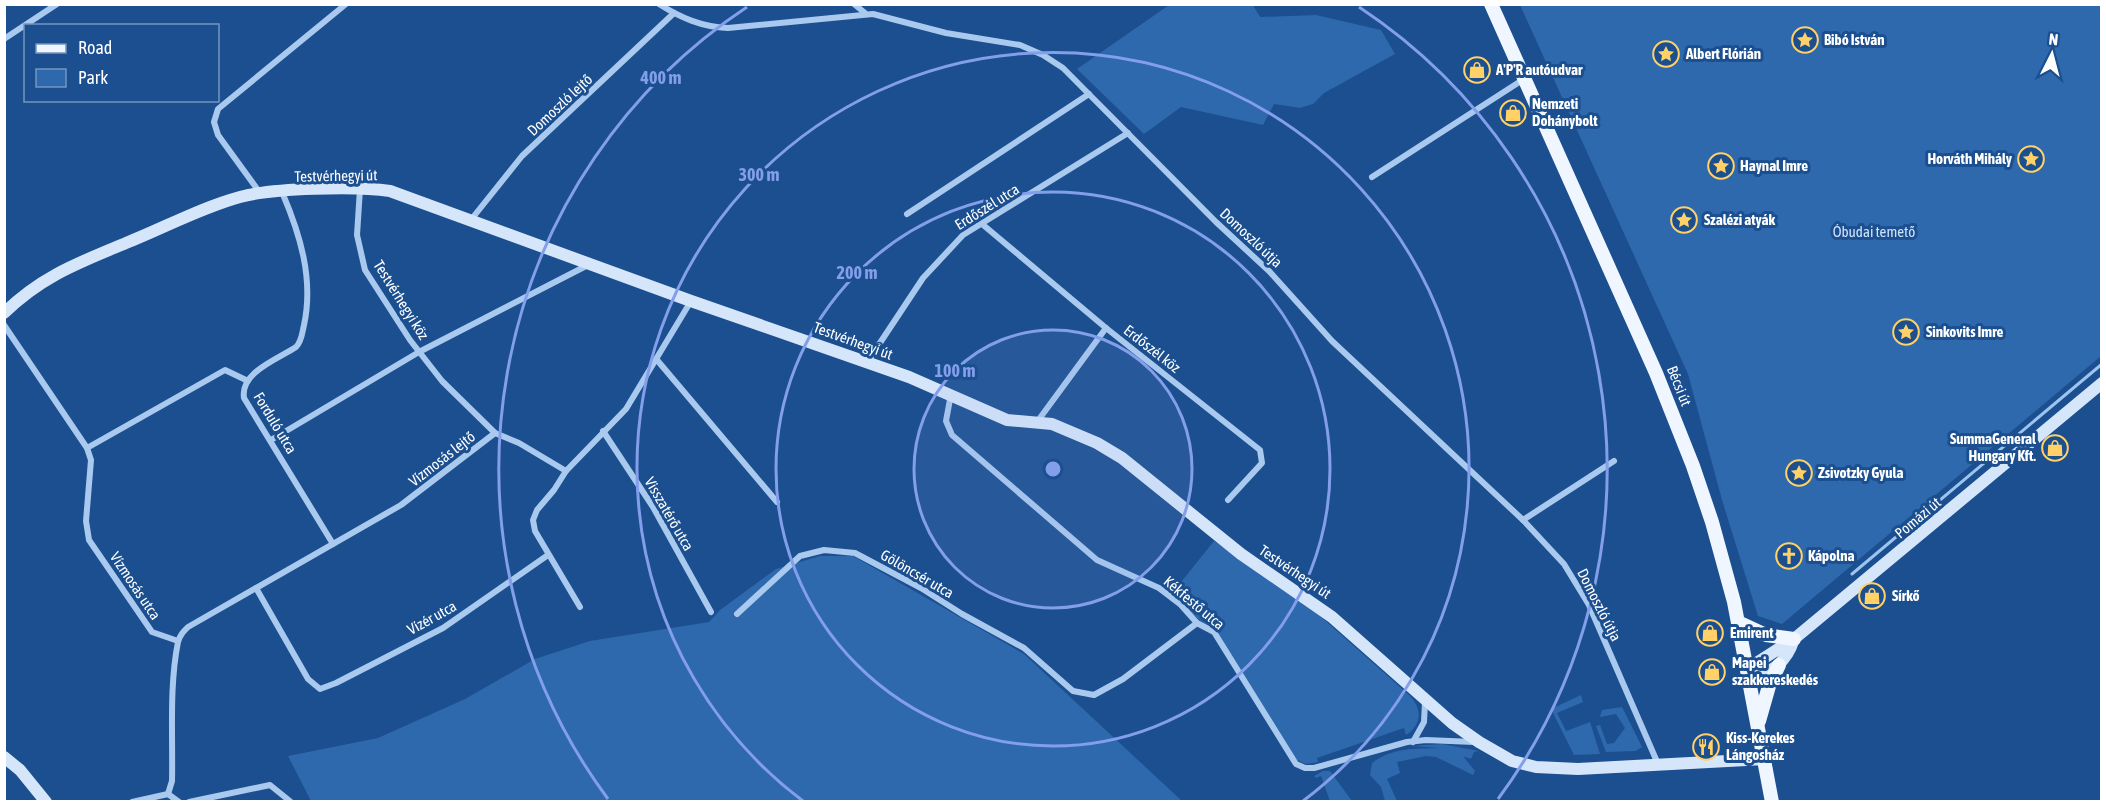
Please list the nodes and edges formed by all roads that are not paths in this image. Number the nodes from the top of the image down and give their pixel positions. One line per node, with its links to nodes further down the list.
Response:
1 (57, 4): 8 (street)
2 (346, 4): 17 (street)
3 (659, 4): 6 (street, Domoszló útja)
4 (854, 4): 7 (street)
5 (1491, 4): 11 (main road, Bécsi út)
6 (674, 13): 7 (street, Domoszló útja); 19 (street, Domoszló lejtő)
7 (865, 14): 12 (street, Domoszló útja)
8 (27, 24)
9 (24, 26): 10 (street)
10 (4, 39)
11 (1524, 79): 14 (street); 48 (main road, Bécsi út)
12 (1089, 94): 13 (street, Domoszló útja); 18 (street)
13 (1128, 133): 20 (street, Erdőszél utca); 41 (street, Domoszló útja)
14 (1372, 177)
15 (360, 189): 16 (street, Testvérhegyi út); 19 (street, Testvérhegyi út); 26 (street, Testvérhegyi köz)
16 (282, 192): 17 (street, Testvérhegyi út); 29 (street, Forduló utca)
17 (260, 194): 23 (street, Testvérhegyi út)
18 (907, 214)
19 (470, 221): 21 (street, Testvérhegyi út)
20 (982, 224): 25 (street, Erdőszél köz); 28 (street, Erdőszél utca)
21 (589, 264): 22 (street, Testvérhegyi út); 26 (street)
22 (691, 301): 27 (street); 28 (street, Testvérhegyi út)
23 (4, 313)
24 (4, 325): 36 (street, Vízmosás utca)
25 (1106, 328): 32 (street); 39 (street, Erdőszél köz)
26 (419, 352): 34 (street, Vízmosás lejtő); 35 (street)
27 (657, 360): 33 (street); 40 (street)
28 (868, 361): 31 (street, Testvérhegyi út)
29 (246, 380): 35 (street, Forduló utca); 36 (street)
30 (2102, 383): 51 (street, Pomázi út)
31 (951, 393): 32 (street, Testvérhegyi út); 49 (street, Kékfestő utca)
32 (1037, 422): 55 (street, Testvérhegyi út)
33 (603, 431): 38 (street); 46 (street, Visszatérő utca)
34 (495, 433): 38 (street); 42 (street, Vízmosás lejtő)
35 (271, 440): 42 (street, Forduló utca)
36 (87, 448): 52 (street, Vízmosás utca)
37 (1614, 461): 41 (street)
38 (566, 471): 43 (street)
39 (1228, 500)
40 (777, 502)
41 (1524, 520): 61 (street, Domoszló útja)
42 (333, 544): 44 (street, Vízmosás lejtő)
43 (548, 555): 44 (street, Vízér utca); 45 (street)
44 (256, 588): 52 (street, Vízmosás lejtő)
45 (580, 608)
46 (711, 612)
47 (736, 614): 49 (street, Gölöncsér utca)
48 (1738, 622): 50 (main road); 54 (main road, Bécsi út)
49 (1197, 623): 57 (street, Kékfestő utca)
50 (1766, 635): 51 (main road); 53 (street)
51 (1794, 639): 53 (street, Pomázi út)
52 (178, 641): 62 (street)
53 (1776, 659): 54 (street, Pomázi út); 56 (main road)
54 (1748, 672): 56 (main road, Bécsi út)
55 (1425, 702): 57 (street); 58 (street, Testvérhegyi út)
56 (1758, 723): 60 (main road, Bécsi út)
57 (1413, 742): 58 (street, Kékfestő utca)
58 (1479, 742): 61 (street, Testvérhegyi út)
59 (4, 757): 63 (street)
60 (1765, 759): 61 (street, Testvérhegyi út); 68 (main road, Bécsi út)
61 (1658, 764)
62 (168, 794): 64 (street); 65 (street)
63 (41, 800)
64 (132, 801)
65 (179, 801)
66 (189, 801): 67 (street)
67 (291, 801)
68 (1772, 801)

